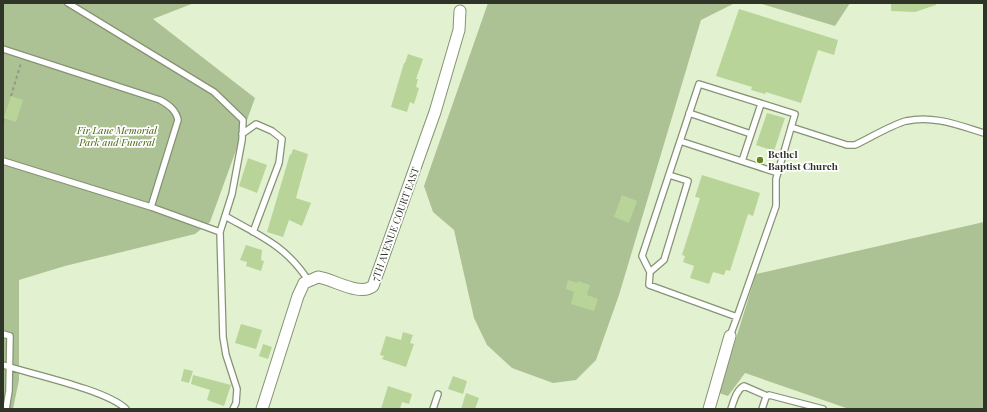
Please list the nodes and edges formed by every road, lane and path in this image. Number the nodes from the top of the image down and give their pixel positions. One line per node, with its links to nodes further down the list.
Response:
1 (68, 3): 12 (lane)
2 (460, 11): 24 (street, 7TH AVENUE COURT EAST)
3 (3, 49): 4 (lane)
4 (23, 55): 5 (path); 19 (lane)
5 (11, 96)
6 (761, 104): 7 (lane); 10 (lane); 13 (lane)
7 (689, 113): 13 (lane); 14 (lane)
8 (4, 118): 9 (path)
9 (3, 122)
10 (791, 127): 11 (lane); 17 (lane)
11 (984, 133)
12 (242, 134): 20 (lane); 22 (lane)
13 (751, 134): 16 (lane)
14 (680, 141): 16 (lane); 18 (lane)
15 (3, 161): 19 (lane)
16 (742, 161): 17 (lane)
17 (778, 173): 25 (lane)
18 (669, 175): 23 (lane); 23 (lane)
19 (151, 207): 21 (lane)
20 (225, 216): 21 (lane); 22 (lane)
21 (220, 232): 34 (lane)
22 (253, 232): 24 (lane)
23 (650, 272): 25 (lane)
24 (308, 280): 35 (street)
25 (737, 317): 27 (lane)
26 (3, 334): 29 (lane)
27 (730, 336): 37 (street)
28 (3, 365): 29 (lane)
29 (9, 367): 32 (lane); 33 (lane)
30 (438, 394): 36 (lane)
31 (767, 396): 38 (lane); 39 (lane); 40 (lane)
32 (6, 409)
33 (126, 409)
34 (233, 409)
35 (262, 409)
36 (433, 409)
37 (709, 409)
38 (731, 409)
39 (762, 409)
40 (822, 409)

